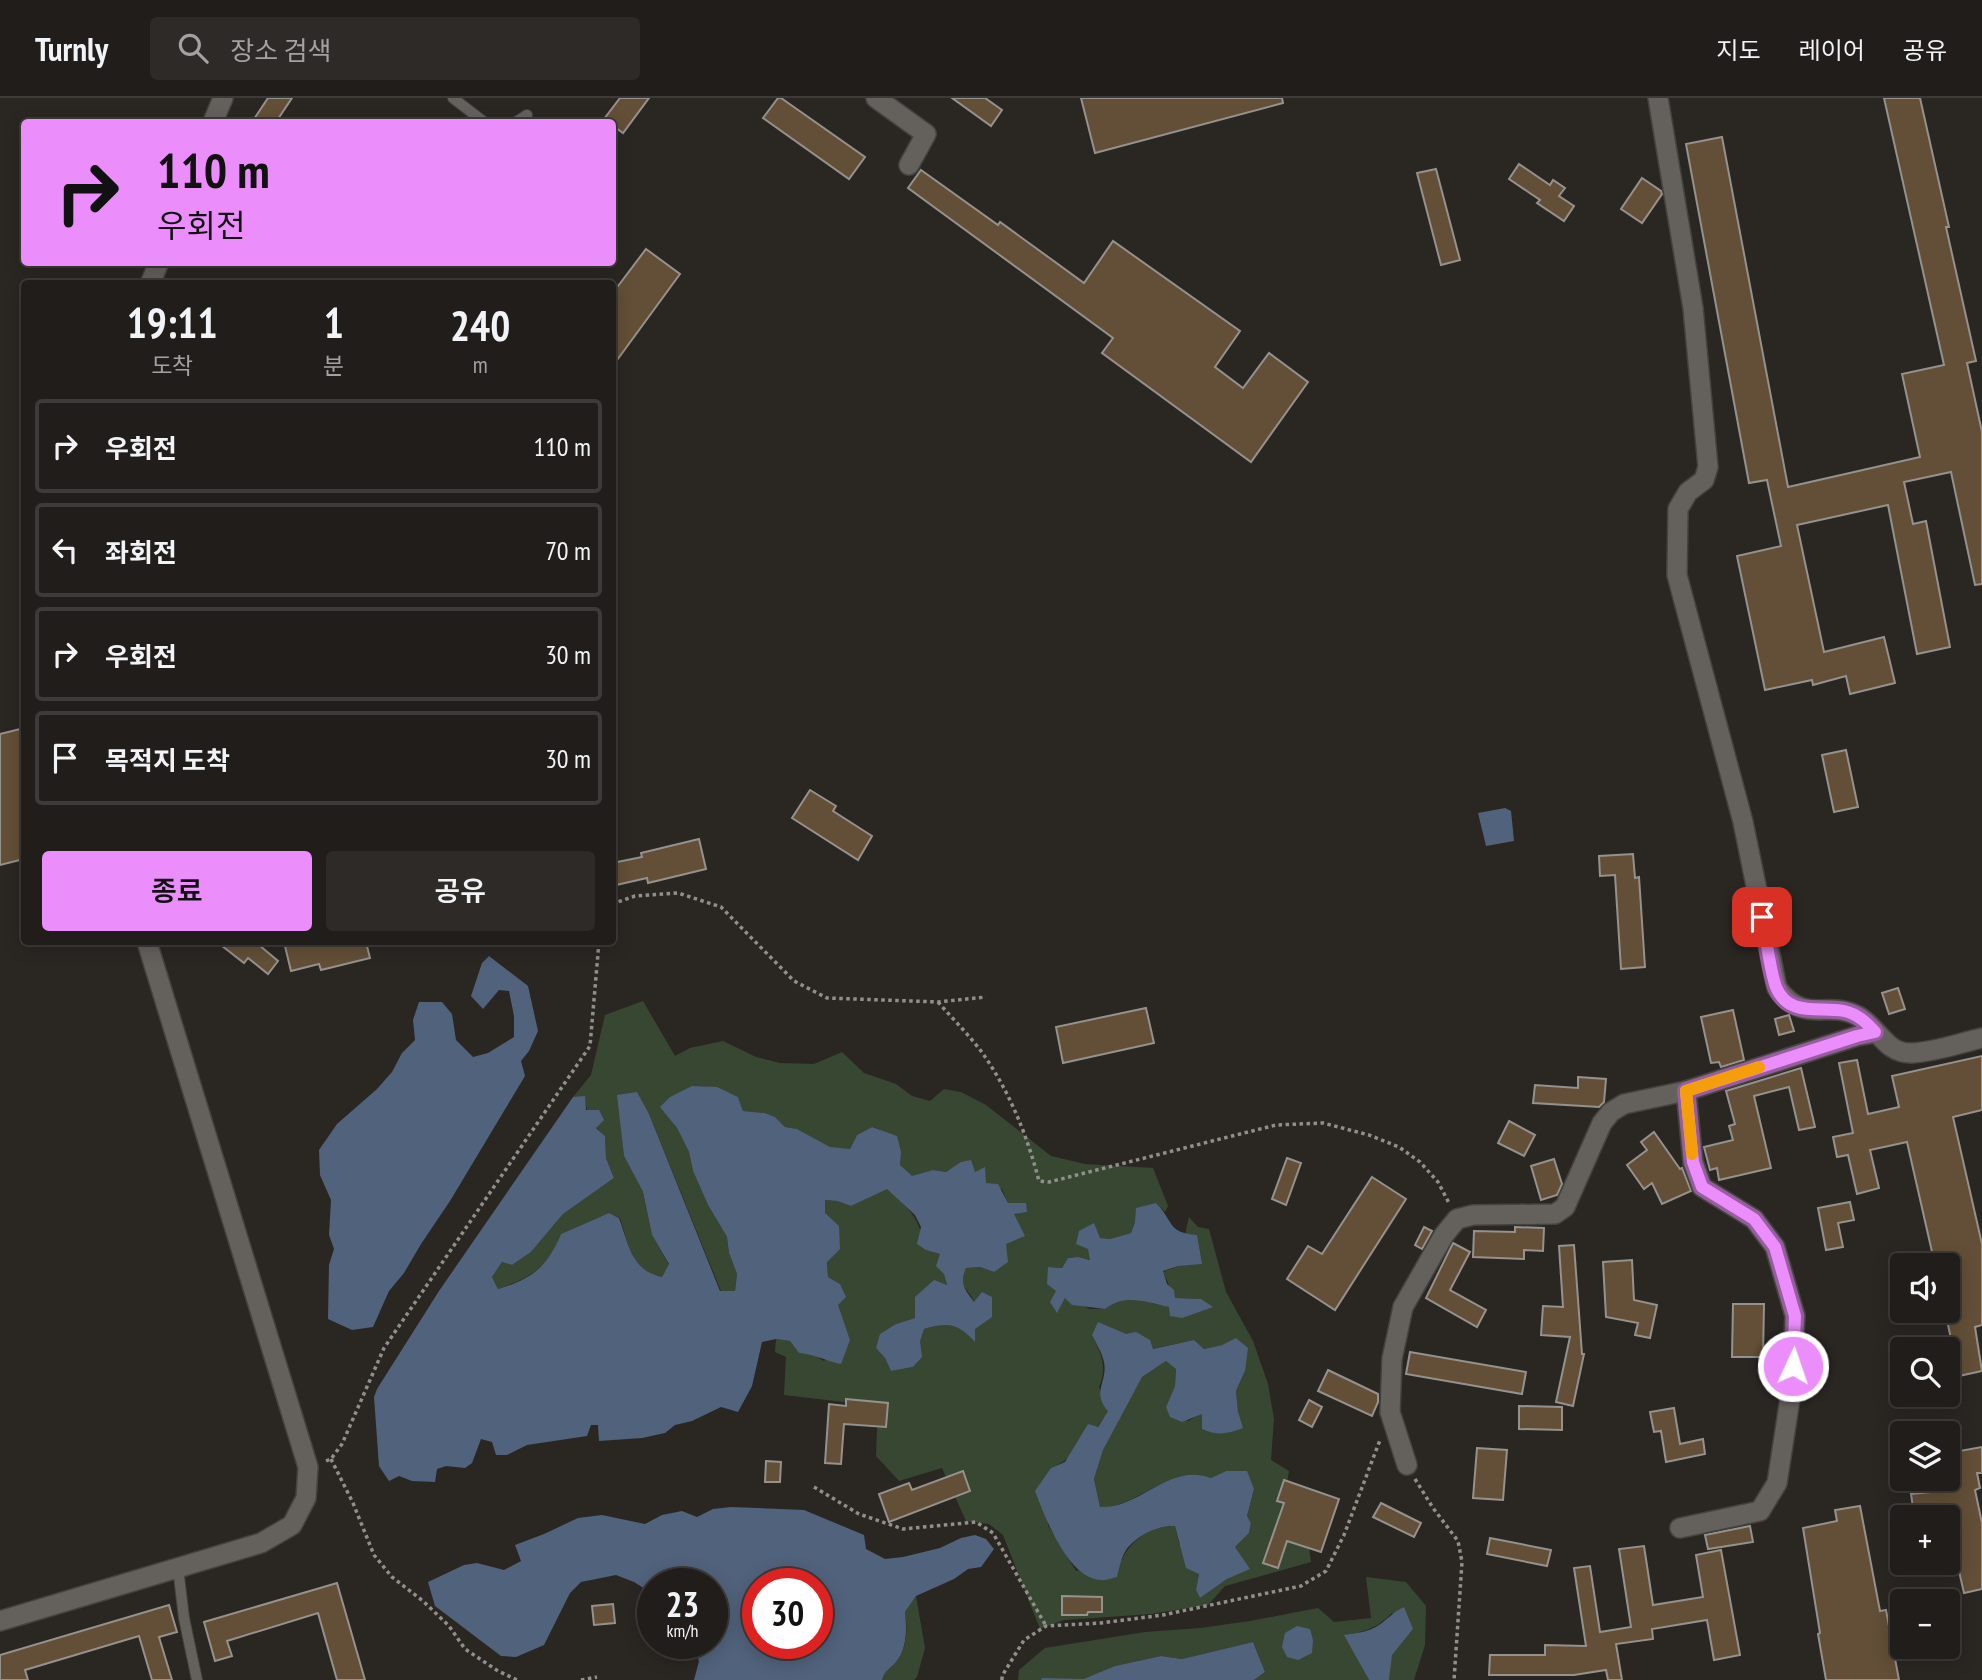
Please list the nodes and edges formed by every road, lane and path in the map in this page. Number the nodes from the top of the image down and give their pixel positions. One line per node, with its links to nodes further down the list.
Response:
1 (223, 98): 6 (street)
2 (453, 98): 7 (lane)
3 (876, 98): 9 (street)
4 (1658, 98): 15 (street)
5 (527, 115): 8 (lane)
6 (215, 119)
7 (480, 119)
8 (521, 119)
9 (909, 165)
10 (616, 903): 14 (path)
11 (148, 945): 22 (street)
12 (599, 945): 20 (path)
13 (986, 997): 14 (path)
14 (937, 1002): 18 (path)
15 (1875, 1032): 16 (street); 17 (street)
16 (1982, 1038)
17 (1686, 1091): 18 (street); 24 (street)
18 (1457, 1219): 19 (street)
19 (1390, 1412): 21 (street); 27 (path)
20 (331, 1459): 22 (path); 30 (path)
21 (1407, 1465): 33 (path)
22 (308, 1467): 25 (street)
23 (814, 1487): 27 (path)
24 (1680, 1528)
25 (178, 1567): 26 (street); 29 (lane)
26 (0, 1620)
27 (1046, 1626): 32 (path)
28 (597, 1677): 31 (path)
29 (197, 1680)
30 (517, 1680)
31 (581, 1680)
32 (1002, 1680)
33 (1454, 1680)

